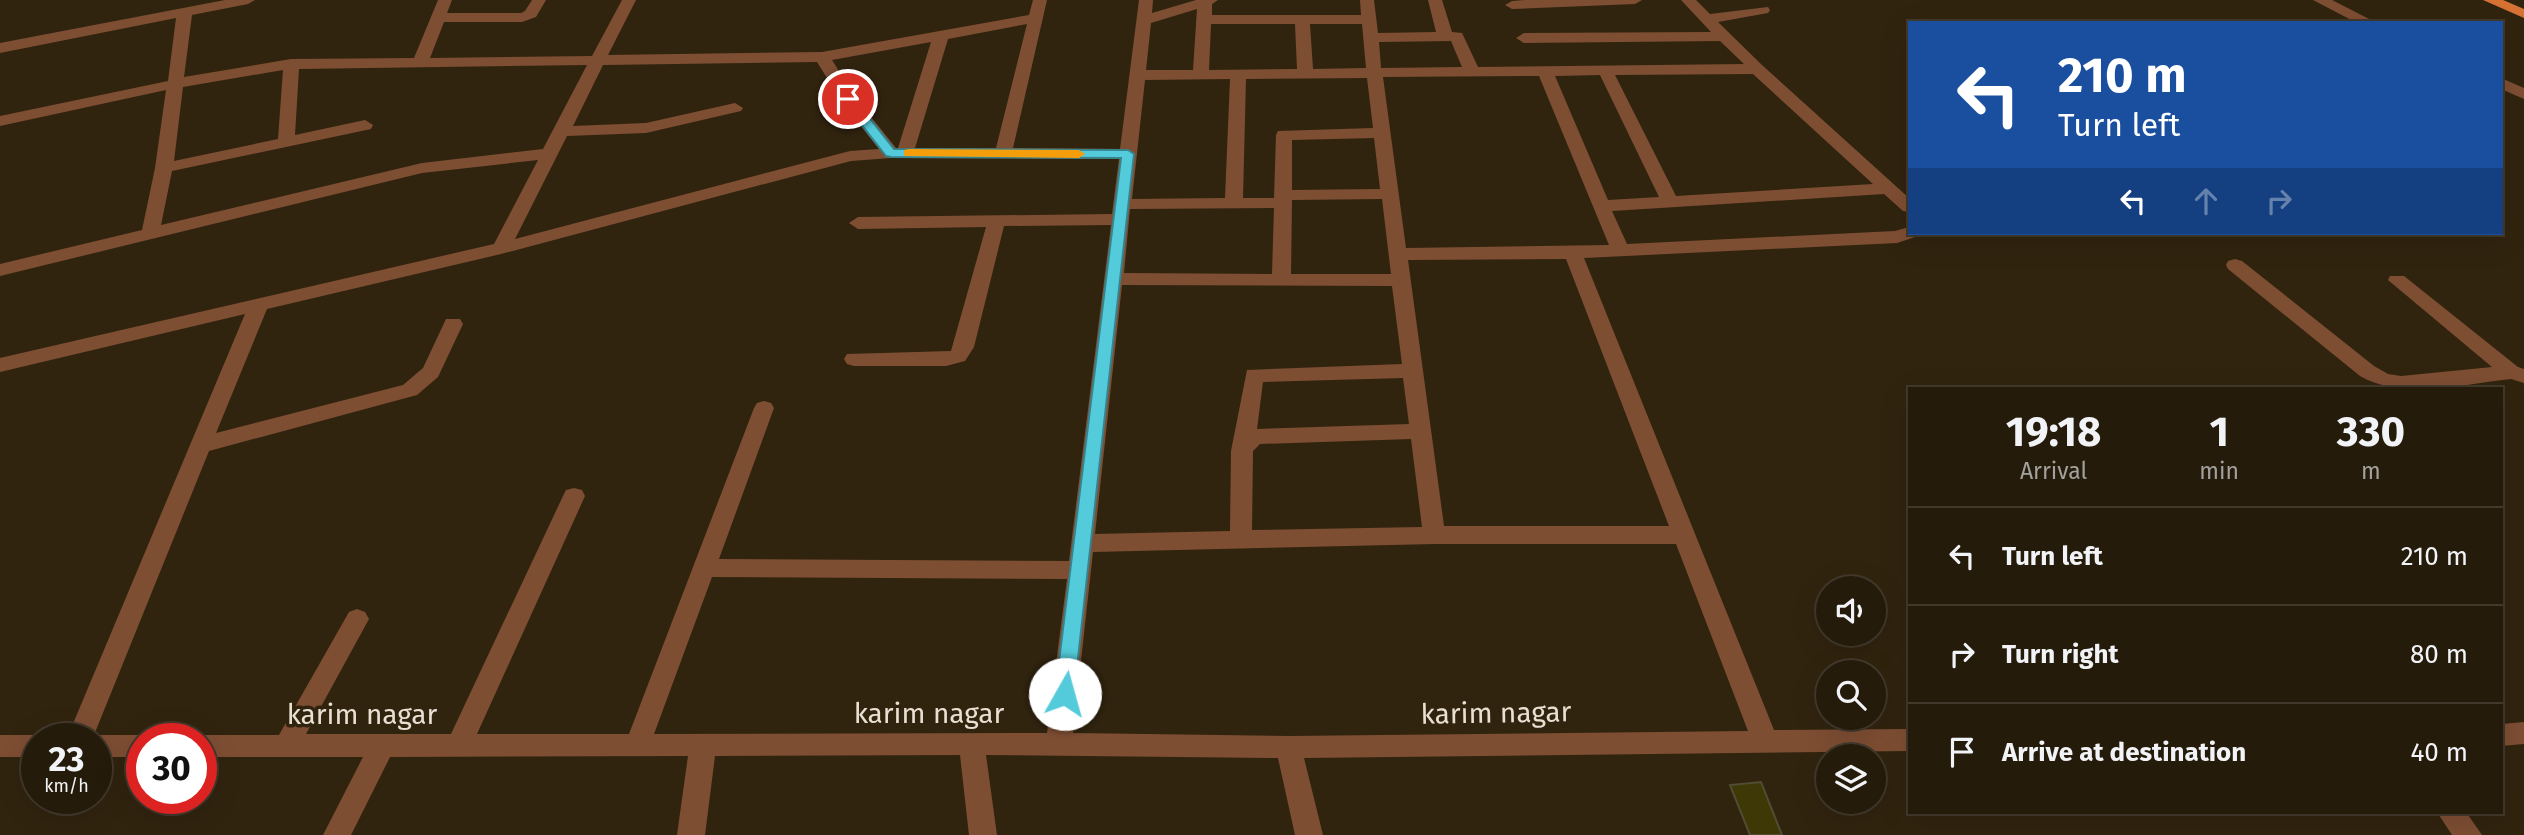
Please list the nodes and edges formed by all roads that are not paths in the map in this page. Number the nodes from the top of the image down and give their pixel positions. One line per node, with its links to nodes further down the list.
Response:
1 (248, 0): 14 (street)
2 (445, 0): 19 (street)
3 (540, 0): 19 (street)
4 (629, 0): 32 (street)
5 (1040, 0): 18 (street)
6 (1146, 0): 23 (street)
7 (1367, 0): 25 (street)
8 (1435, 0): 27 (street)
9 (1635, 0): 29 (street)
10 (1688, 0): 21 (street)
11 (2320, 0): 24 (street)
12 (2490, 0): 17 (main road)
13 (1208, 1): 20 (street); 23 (street)
14 (223, 2): 15 (street)
15 (185, 10): 30 (street); 43 (street)
16 (1763, 10): 21 (street)
17 (2524, 14)
18 (1036, 18): 26 (street); 53 (street)
19 (438, 19): 33 (street)
20 (1204, 19): 22 (street); 42 (street)
21 (1707, 19): 28 (street)
22 (1302, 20): 25 (street); 38 (street)
23 (1143, 21): 41 (street)
24 (2366, 21)
25 (1370, 29): 27 (street); 39 (street)
26 (941, 35): 31 (street); 52 (street)
27 (1445, 35): 37 (street)
28 (1724, 36): 29 (street); 35 (street)
29 (1525, 38): 36 (street); 37 (street); 62 (street)
30 (0, 48)
31 (822, 57): 32 (street); 52 (street)
32 (598, 59): 33 (street); 49 (street)
33 (421, 61): 34 (street)
34 (291, 64): 43 (street); 51 (street)
35 (1757, 69): 36 (street); 57 (street)
36 (1605, 71): 60 (street)
37 (1472, 72): 39 (street)
38 (1305, 73): 39 (street); 40 (street)
39 (1374, 73): 50 (street)
40 (1238, 74): 42 (street); 61 (street)
41 (1137, 75): 42 (street); 55 (street)
42 (1201, 75)
43 (174, 84): 47 (street); 56 (street)
44 (2503, 84): 45 (street)
45 (2524, 94)
46 (736, 108): 49 (street)
47 (1, 123)
48 (365, 125): 51 (street)
49 (561, 131): 54 (street)
50 (1382, 133): 58 (street); 59 (street)
51 (286, 142): 56 (street)
52 (898, 153): 53 (street); 69 (street)
53 (1003, 153): 55 (street)
54 (549, 154): 68 (street); 69 (street)
55 (1128, 154): 64 (street)
56 (164, 167): 68 (street)
57 (1888, 188): 60 (street); 63 (street)
58 (1390, 194): 59 (street); 72 (street)
59 (1281, 199): 61 (street); 76 (street)
60 (1670, 201): 62 (street)
61 (1234, 204): 64 (street)
62 (1601, 206): 70 (street)
63 (1908, 206)
64 (1121, 212): 65 (street); 75 (street)
65 (996, 221): 66 (street); 81 (street)
66 (858, 223)
67 (1908, 233): 70 (street)
68 (150, 234): 74 (street)
69 (501, 248): 79 (street)
70 (1620, 250): 71 (street)
71 (1573, 253): 72 (street); 91 (street)
72 (1398, 254): 77 (street)
73 (2235, 265): 84 (street)
74 (0, 270)
75 (1113, 279): 76 (street); 93 (street)
76 (1281, 280): 77 (street)
77 (1401, 280): 83 (street)
78 (2397, 280): 84 (street)
79 (260, 304): 82 (street); 87 (street)
80 (453, 324): 87 (street)
81 (853, 359)
82 (0, 365)
83 (1413, 371): 86 (street); 88 (street)
84 (2518, 374)
85 (764, 408): 94 (street)
86 (1421, 431): 88 (street); 90 (street)
87 (201, 445): 97 (street)
88 (1244, 445): 92 (street)
89 (574, 496): 110 (street)
90 (1434, 535): 91 (street); 92 (street)
91 (1684, 535): 101 (street)
92 (1241, 539): 93 (street)
93 (1082, 542): 95 (street)
94 (703, 568): 95 (street); 111 (street)
95 (1079, 570): 103 (street)
96 (357, 619): 108 (street)
97 (86, 723)
98 (2524, 733): 99 (street)
99 (2503, 735)
100 (1908, 740): 101 (street, karim nagar)
101 (1765, 741): 112 (street, karim nagar)
102 (972, 744): 103 (street, karim nagar); 104 (street, karim nagar); 116 (street)
103 (1059, 744): 112 (street, karim nagar)
104 (703, 745): 111 (street, karim nagar); 115 (street)
105 (0, 746): 106 (street)
106 (21, 746)
107 (217, 746): 108 (street, karim nagar)
108 (286, 746): 109 (street, karim nagar)
109 (382, 746): 110 (street, karim nagar); 114 (street)
110 (459, 746): 111 (street, karim nagar)
111 (636, 746)
112 (1288, 747): 117 (street)
113 (2452, 814): 118 (street)
114 (337, 835)
115 (691, 835)
116 (983, 835)
117 (1309, 835)
118 (2468, 835)

